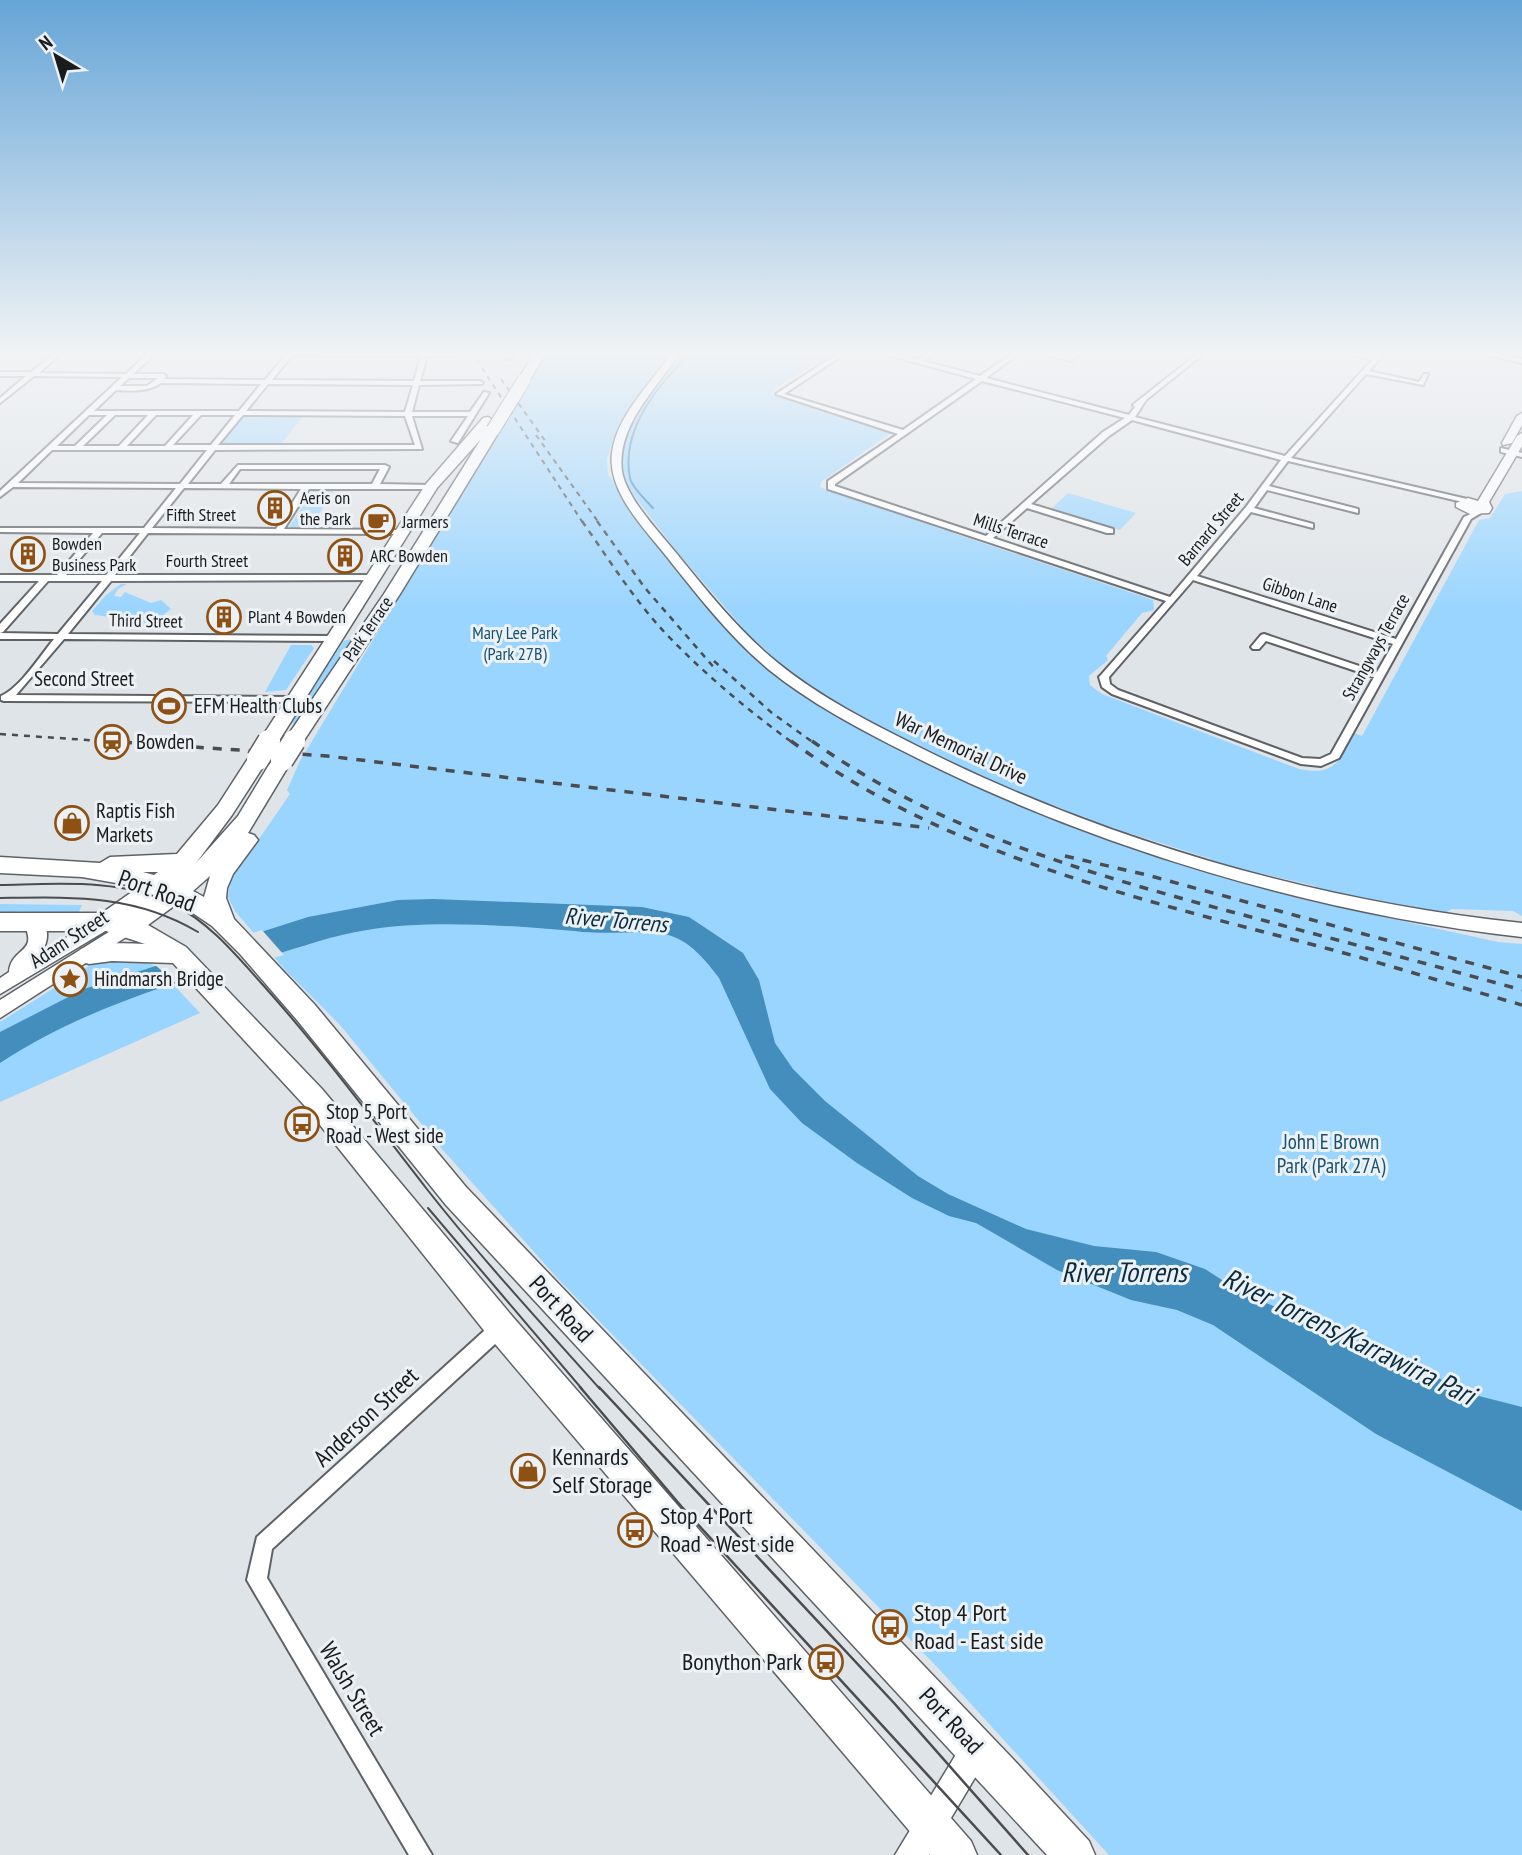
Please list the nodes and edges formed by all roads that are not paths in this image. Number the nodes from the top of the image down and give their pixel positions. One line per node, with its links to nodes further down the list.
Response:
1 (62, 438): 16 (street)
2 (88, 438): 17 (street)
3 (131, 438): 18 (street)
4 (177, 438): 19 (street)
5 (221, 438): 20 (street)
6 (416, 438): 20 (street)
7 (459, 438): 15 (street)
8 (478, 438): 29 (highway, Park Terrace)
9 (485, 438): 31 (highway, Park Terrace)
10 (622, 438): 71 (street, War Memorial Drive)
11 (897, 438): 43 (street, Mills Terrace)
12 (1102, 438): 32 (street)
13 (1205, 438): 22 (street)
14 (1308, 438): 22 (street, Barnard Street)
15 (456, 442)
16 (51, 448): 17 (street); 23 (street)
17 (78, 448): 18 (street)
18 (121, 448): 19 (street)
19 (167, 448): 20 (street)
20 (213, 448): 28 (street)
21 (1513, 452): 33 (street, Strangways Terrace)
22 (1289, 460): 27 (street, Barnard Street); 33 (street)
23 (11, 485): 28 (street); 30 (street)
24 (224, 485): 25 (street); 26 (street); 28 (street)
25 (307, 486): 26 (street); 40 (street)
26 (375, 486): 29 (street)
27 (1266, 487): 34 (street, Barnard Street); 35 (street)
28 (181, 488): 39 (street)
29 (424, 490): 42 (highway, Park Terrace)
30 (1, 493)
31 (452, 497): 42 (highway); 50 (highway, Park Terrace)
32 (1027, 505): 41 (street); 43 (street)
33 (1470, 508): 56 (street, Strangways Terrace)
34 (1249, 509): 36 (street); 45 (street, Barnard Street)
35 (1354, 512)
36 (1310, 526)
37 (0, 530): 38 (street, Fifth Street)
38 (100, 530): 39 (street, Fifth Street); 48 (street)
39 (147, 530): 40 (street, Fifth Street); 44 (street)
40 (279, 531): 42 (street, Fifth Street)
41 (1110, 531)
42 (398, 539): 49 (highway, Park Terrace)
43 (987, 539): 51 (street, Mills Terrace)
44 (108, 576): 48 (street, Fourth Street); 49 (street, Fourth Street); 54 (street)
45 (1192, 577): 51 (street, Barnard Street); 56 (street, Gibbon Lane)
46 (0, 578): 47 (street, Fourth Street)
47 (46, 578): 48 (street, Fourth Street); 52 (street)
48 (59, 578)
49 (372, 578): 55 (highway, Park Terrace)
50 (396, 588): 55 (highway, Park Terrace); 61 (highway)
51 (1172, 600): 58 (street, Strangways Terrace)
52 (0, 630)
53 (0, 636): 54 (street, Third Street)
54 (58, 636): 55 (street, Third Street); 59 (street)
55 (333, 639): 60 (highway, Park Terrace)
56 (1398, 643): 58 (street, Strangways Terrace)
57 (1256, 647): 58 (street)
58 (1380, 676)
59 (2, 700): 60 (street, Second Street)
60 (295, 700): 63 (highway, Park Terrace, bridge)
61 (300, 742): 62 (highway)
62 (288, 761): 66 (highway); 70 (highway)
63 (187, 860): 65 (highway); 66 (highway, Park Terrace)
64 (0, 865): 65 (highway, Port Road)
65 (75, 866): 66 (highway, Port Road)
66 (167, 890): 69 (highway); 70 (highway, Port Road)
67 (31, 921): 68 (highway, Port Road); 69 (highway, Port Road); 74 (street)
68 (0, 922)
69 (117, 925): 72 (highway, Port Road); 73 (street, Adam Street); 74 (street, Adam Street)
70 (228, 928): 78 (highway, Port Road)
71 (1522, 930)
72 (178, 953): 73 (highway); 76 (highway, Port Road)
73 (89, 955): 75 (street, Adam Street)
74 (1, 986)
75 (0, 1010)
76 (500, 1327): 77 (street, Anderson Street); 79 (highway, Port Road)
77 (264, 1544): 80 (street, Walsh Street)
78 (977, 1749): 79 (street); 82 (highway, Port Road)
79 (921, 1839): 81 (highway, Port Road)
80 (421, 1855)
81 (957, 1855)
82 (1075, 1855)

